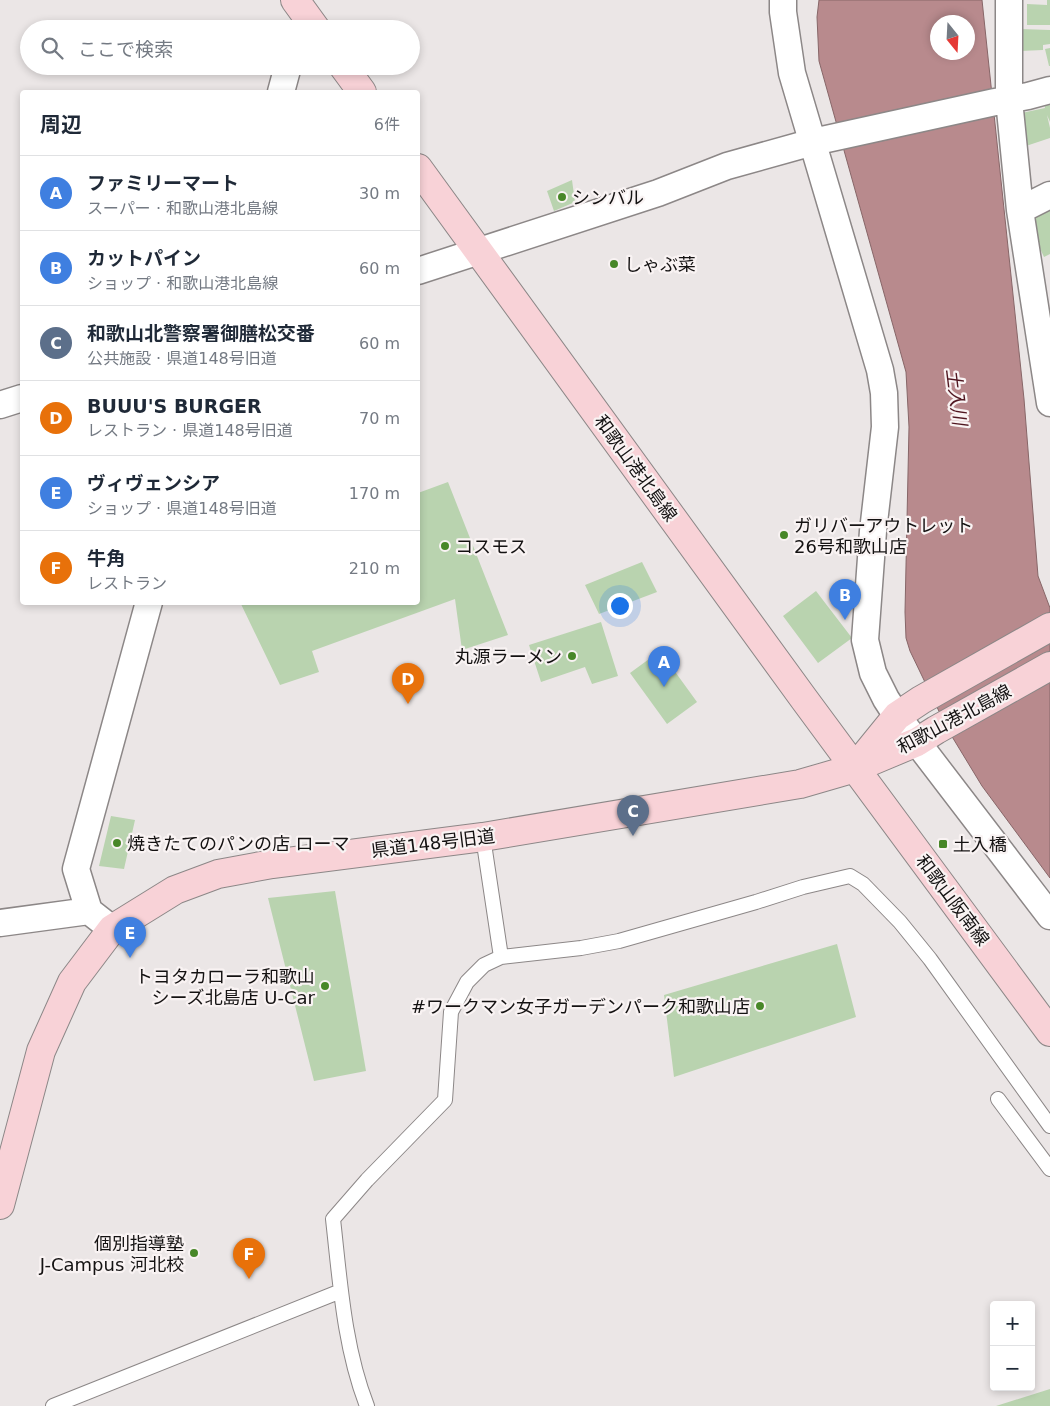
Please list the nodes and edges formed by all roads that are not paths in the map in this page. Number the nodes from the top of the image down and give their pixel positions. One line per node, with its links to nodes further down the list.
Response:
1 (783, 0): 9 (street)
2 (1009, 0): 8 (street)
3 (286, 75): 5 (street)
4 (350, 75): 6 (main road)
5 (282, 90)
6 (361, 90)
7 (1050, 90): 8 (street)
8 (1002, 101): 9 (street); 12 (street)
9 (820, 141): 13 (street); 22 (street)
10 (420, 171): 13 (main road, 和歌山港北島線)
11 (1050, 196): 12 (street)
12 (1020, 210): 15 (street)
13 (479, 252): 14 (street); 24 (main road, 和歌山港北島線)
14 (420, 270)
15 (1043, 311): 17 (street)
16 (20, 399): 18 (street)
17 (1050, 403)
18 (0, 405)
19 (149, 605): 26 (street)
20 (1050, 627): 22 (main road, 和歌山港北島線)
21 (1050, 666): 23 (main road, 和歌山港北島線)
22 (897, 716): 23 (street); 24 (main road, 和歌山港北島線)
23 (926, 736): 24 (main road, 和歌山港北島線); 27 (street)
24 (855, 768): 25 (main road, 県道148号旧道); 31 (main road, 和歌山阪南線)
25 (483, 837): 29 (main road, 県道148号旧道); 30 (lane)
26 (89, 911): 28 (street); 29 (street)
27 (1050, 916)
28 (0, 923)
29 (112, 928): 35 (main road, 県道148号旧道)
30 (501, 957): 33 (lane); 36 (lane)
31 (1050, 1032)
32 (998, 1099): 34 (lane)
33 (1050, 1126)
34 (1050, 1169)
35 (2, 1193)
36 (341, 1291): 37 (lane); 38 (lane)
37 (53, 1406)
38 (367, 1406)

